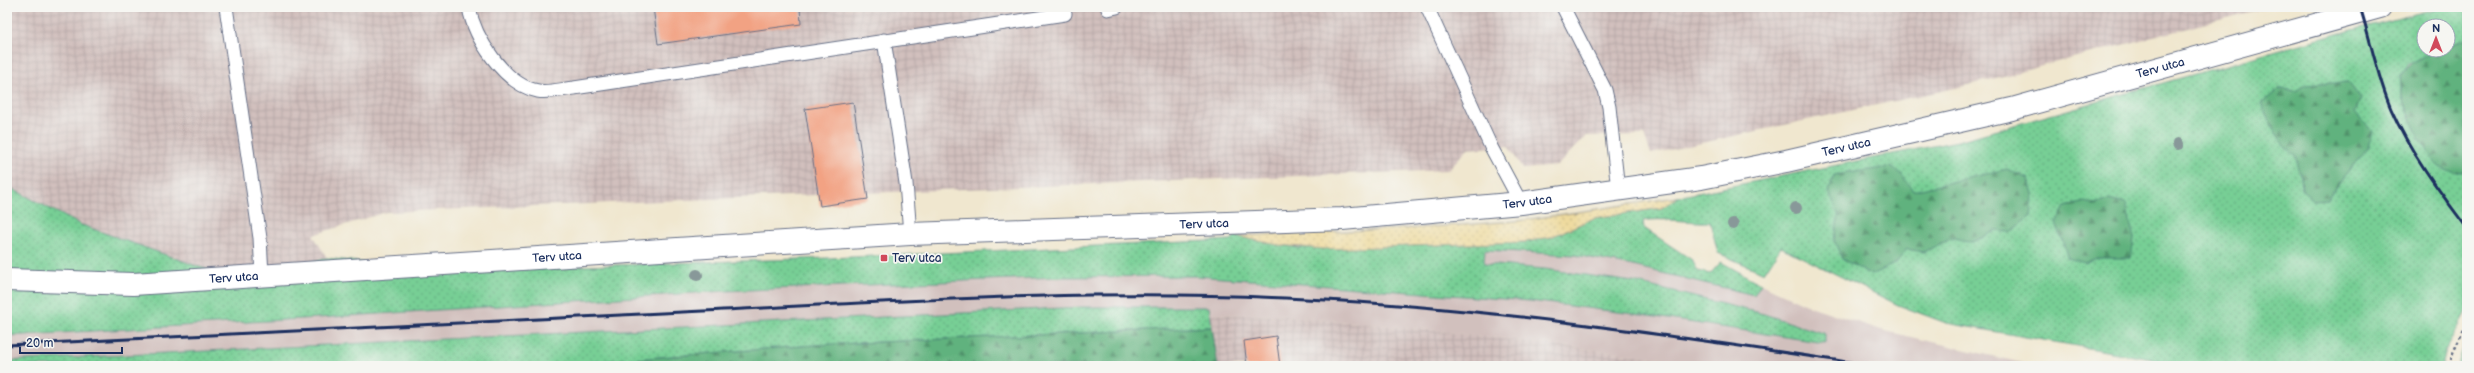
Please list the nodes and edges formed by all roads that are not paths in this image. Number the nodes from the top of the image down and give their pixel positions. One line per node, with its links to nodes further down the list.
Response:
1 (226, 7): 12 (lane)
2 (469, 7): 8 (lane)
3 (1427, 7): 10 (lane)
4 (1562, 7): 9 (lane)
5 (2380, 7): 6 (street, Terv utca)
6 (2337, 13): 9 (street, Terv utca)
7 (1065, 14): 8 (lane)
8 (884, 40): 11 (lane)
9 (1618, 190): 10 (street, Terv utca)
10 (1521, 203): 11 (street, Terv utca)
11 (910, 234): 12 (street, Terv utca)
12 (262, 275): 13 (street, Terv utca)
13 (7, 280)

